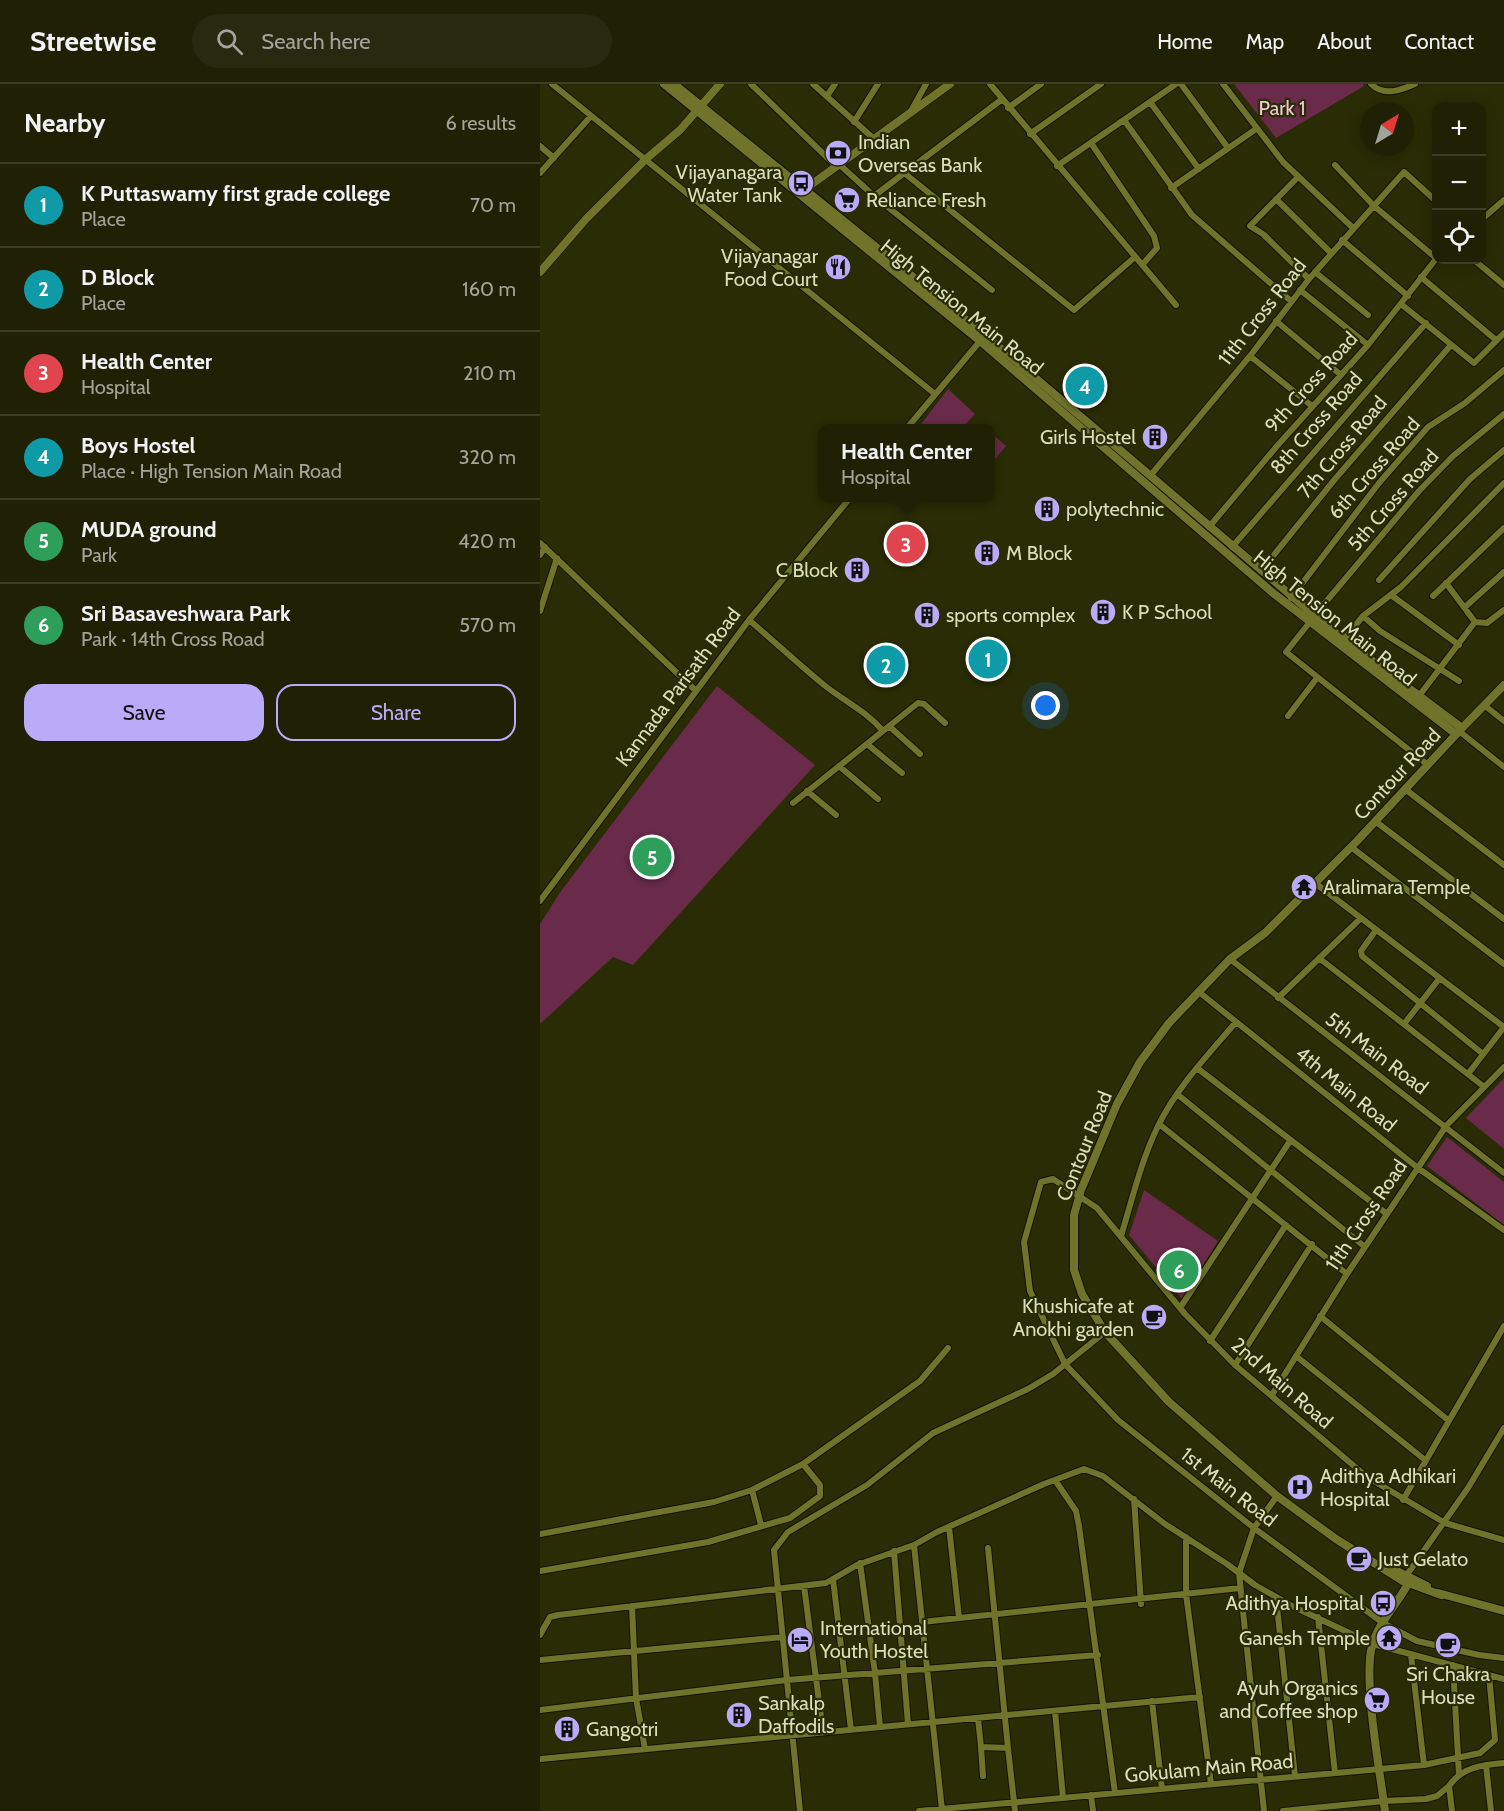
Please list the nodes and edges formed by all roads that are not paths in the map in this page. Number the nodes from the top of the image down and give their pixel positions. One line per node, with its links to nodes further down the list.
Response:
1 (552, 84): 26 (street)
2 (664, 84): 23 (main road)
3 (674, 84): 23 (main road)
4 (720, 84): 23 (street)
5 (751, 84): 38 (street)
6 (813, 84): 20 (street)
7 (835, 84): 20 (street)
8 (878, 84): 28 (street)
9 (926, 84): 25 (street)
10 (950, 84): 25 (street)
11 (990, 84): 21 (street)
12 (1041, 84): 24 (street)
13 (1101, 84): 30 (street)
14 (1176, 84): 19 (street)
15 (1181, 84): 34 (street)
16 (1223, 84): 29 (street)
17 (1371, 84): 18 (street)
18 (1415, 84)
19 (1165, 87): 22 (street)
20 (827, 96): 28 (street)
21 (1001, 100): 24 (street); 41 (street)
22 (1150, 102): 27 (street); 40 (street)
23 (699, 108): 36 (street); 45 (main road, High Tension Main Road)
24 (1008, 108): 30 (street)
25 (909, 114): 31 (street)
26 (591, 116): 35 (street); 36 (street)
27 (1124, 120): 32 (street); 44 (street)
28 (854, 122): 31 (street)
29 (1256, 129): 34 (street); 43 (street)
30 (1030, 134): 39 (street)
31 (873, 138): 38 (street)
32 (1091, 143): 39 (street); 59 (street)
33 (540, 146): 35 (street)
34 (1228, 148): 40 (street)
35 (554, 158): 42 (street)
36 (646, 159): 60 (street); 82 (street)
37 (1335, 165): 50 (street)
38 (839, 166): 45 (street); 46 (street)
39 (1057, 166): 56 (street)
40 (1199, 169): 44 (street)
41 (903, 172): 46 (street); 56 (street)
42 (540, 173)
43 (1298, 177): 48 (street); 52 (street)
44 (1171, 188): 68 (street)
45 (801, 192): 75 (main road, High Tension Main Road)
46 (874, 196): 65 (street)
47 (1432, 197): 50 (street, 11th Cross Road)
48 (1276, 199): 54 (street); 63 (street)
49 (1504, 200): 51 (street)
50 (1374, 206): 52 (street, 11th Cross Road); 55 (street)
51 (1486, 216)
52 (1352, 227): 53 (street, 11th Cross Road)
53 (1342, 240): 54 (street, 11th Cross Road); 67 (street)
54 (1331, 253): 61 (street, 11th Cross Road)
55 (1432, 255)
56 (1135, 257): 59 (street)
57 (1433, 264): 62 (street, 9th Cross Road)
58 (1479, 264): 64 (street)
59 (1142, 265): 70 (street)
60 (540, 272)
61 (1315, 272): 63 (street, 11th Cross Road); 71 (street)
62 (1421, 277): 67 (street, 9th Cross Road); 76 (street)
63 (1309, 279): 66 (street, 11th Cross Road)
64 (1504, 285)
65 (992, 290)
66 (1300, 290): 68 (street, 11th Cross Road); 77 (street)
67 (1408, 296): 69 (street, 9th Cross Road)
68 (1291, 301): 72 (street, 11th Cross Road)
69 (1401, 304): 73 (street); 77 (street, 9th Cross Road)
70 (1176, 305)
71 (1368, 315)
72 (1276, 321): 79 (street, 11th Cross Road); 81 (street)
73 (1426, 323): 78 (street); 93 (street, 8th Cross Road)
74 (1504, 333): 76 (street)
75 (982, 338): 82 (street); 87 (main road); 102 (main road, High Tension Main Road)
76 (1496, 340): 78 (street)
77 (1368, 345): 81 (street, 9th Cross Road)
78 (1451, 345): 96 (street, 7th Cross Road)
79 (1250, 356): 83 (street); 87 (street, 11th Cross Road)
80 (1504, 370): 102 (street, 6th Cross Road)
81 (1341, 375): 83 (street, 9th Cross Road)
82 (935, 394): 85 (street)
83 (1312, 406): 90 (street, 9th Cross Road)
84 (1504, 414): 107 (street, 5th Cross Road)
85 (911, 424)
86 (1504, 450): 98 (street)
87 (1150, 476): 90 (main road)
88 (1504, 483): 100 (street)
89 (847, 502): 108 (street, Kannada Parisath Road)
90 (1209, 527): 93 (main road)
91 (1504, 528): 99 (street)
92 (543, 545): 94 (street); 95 (street)
93 (1232, 547): 96 (main road)
94 (540, 555)
95 (556, 558): 105 (street); 116 (street)
96 (1261, 571): 102 (main road)
97 (1504, 572): 103 (street)
98 (1379, 580)
99 (1446, 584): 101 (street); 103 (street)
100 (1391, 595): 106 (street); 111 (street)
101 (1433, 596)
102 (1289, 601): 107 (main road, High Tension Main Road)
103 (1465, 607): 109 (street)
104 (1504, 610): 109 (street)
105 (540, 611)
106 (1363, 616): 110 (street); 112 (street)
107 (1312, 619): 110 (main road, High Tension Main Road); 113 (street, 5th Cross Road)
108 (749, 620): 116 (street, Kannada Parisath Road); 122 (street)
109 (1475, 622): 111 (street)
110 (1342, 643): 117 (main road); 123 (main road, High Tension Main Road)
111 (1459, 645): 112 (street)
112 (1441, 669): 114 (street); 117 (street)
113 (1317, 678): 119 (street); 126 (street)
114 (1459, 681)
115 (1504, 685): 118 (street, Contour Road)
116 (695, 690): 139 (street, Kannada Parisath Road)
117 (1419, 696): 123 (main road)
118 (1484, 705): 120 (street); 123 (street, Contour Road)
119 (1288, 716)
120 (1504, 721)
121 (945, 723): 122 (street)
122 (886, 728): 124 (street); 125 (street)
123 (1459, 731): 126 (main road, Contour Road); 128 (street)
124 (867, 744): 127 (street); 129 (street)
125 (920, 754)
126 (1428, 765): 130 (main road, Contour Road)
127 (839, 766): 131 (street); 132 (street)
128 (1504, 767)
129 (902, 773)
130 (1405, 789): 135 (main road, Contour Road); 137 (street)
131 (807, 791): 133 (street); 134 (street)
132 (878, 799)
133 (793, 803)
134 (836, 815)
135 (1376, 821): 136 (main road, Contour Road); 141 (street)
136 (1351, 847): 138 (main road, Contour Road); 145 (street)
137 (1504, 865)
138 (1315, 883): 140 (street); 144 (main road, Contour Road)
139 (540, 901)
140 (1360, 918): 142 (street); 143 (street)
141 (1504, 919)
142 (1376, 930): 146 (street); 149 (street)
143 (1319, 958): 148 (street); 151 (street)
144 (1230, 959): 147 (main road, Contour Road); 148 (street, 5th Main Road)
145 (1504, 964)
146 (1439, 979): 149 (street); 152 (street)
147 (1198, 992): 150 (street, 4th Main Road); 165 (main road, Contour Road)
148 (1278, 998): 160 (street, 5th Main Road)
149 (1419, 1004): 151 (street); 153 (street)
150 (1236, 1022): 155 (street); 162 (street, 4th Main Road)
151 (1404, 1024): 156 (street)
152 (1504, 1027): 153 (street)
153 (1483, 1054): 156 (street)
154 (1504, 1067): 157 (street, 11th Cross Road)
155 (1197, 1068): 158 (street); 161 (street)
156 (1468, 1074): 157 (street)
157 (1483, 1086): 160 (street, 11th Cross Road)
158 (1177, 1094): 159 (street); 163 (street)
159 (1159, 1124): 166 (street); 170 (street)
160 (1446, 1126): 162 (street, 11th Cross Road); 164 (street, 5th Main Road)
161 (1290, 1141): 163 (street); 167 (street)
162 (1418, 1168): 167 (street, 11th Cross Road); 169 (street, 4th Main Road)
163 (1271, 1169): 166 (street); 172 (street)
164 (1504, 1173)
165 (1079, 1196): 170 (street, 2nd Main Road); 177 (main road, Contour Road); 181 (street, 1st Main Road)
166 (1252, 1198): 168 (street); 174 (street)
167 (1387, 1214): 172 (street, 11th Cross Road)
168 (1286, 1225): 171 (street); 178 (street)
169 (1504, 1230)
170 (1121, 1236): 174 (street, 2nd Main Road)
171 (1312, 1244): 173 (street); 182 (street)
172 (1365, 1247): 173 (street, 11th Cross Road)
173 (1347, 1274): 175 (street, 11th Cross Road)
174 (1180, 1308): 178 (street, 2nd Main Road)
175 (1320, 1316): 180 (street, 11th Cross Road); 184 (street)
176 (1504, 1326): 184 (street)
177 (1105, 1332): 181 (street); 190 (main road, Contour Road)
178 (1210, 1341): 182 (street, 2nd Main Road)
179 (948, 1348): 187 (street)
180 (1296, 1356): 183 (street, 11th Cross Road); 186 (street)
181 (1065, 1364): 196 (street, 1st Main Road); 210 (street)
182 (1235, 1365): 183 (street, 2nd Main Road)
183 (1272, 1395): 192 (street, 2nd Main Road)
184 (1448, 1420): 186 (street)
185 (1504, 1428): 193 (street)
186 (1425, 1460): 192 (street)
187 (803, 1464): 189 (street); 194 (street)
188 (1055, 1480): 191 (street); 195 (street); 214 (street)
189 (752, 1490): 194 (street); 197 (street)
190 (1277, 1496): 196 (street); 207 (main road, Contour Road)
191 (1134, 1499): 198 (street); 213 (street)
192 (1403, 1500): 193 (street, 2nd Main Road)
193 (1444, 1523): 199 (street, 2nd Main Road); 207 (street)
194 (761, 1525): 204 (street)
195 (949, 1527): 200 (street); 219 (street)
196 (1254, 1528): 205 (street); 221 (street, 1st Main Road)
197 (540, 1534)
198 (1186, 1537): 205 (street); 211 (street)
199 (1504, 1540)
200 (914, 1545): 202 (street); 220 (street)
201 (988, 1548): 217 (street)
202 (894, 1551): 203 (street); 233 (street)
203 (860, 1563): 206 (street); 234 (street)
204 (540, 1571)
205 (1239, 1573): 209 (street); 212 (street)
206 (833, 1579): 208 (street); 235 (street)
207 (1407, 1580): 216 (main road, Contour Road); 221 (main road)
208 (804, 1586): 210 (street); 237 (street)
209 (1240, 1588): 211 (street); 266 (street)
210 (778, 1589): 215 (street); 223 (street)
211 (1186, 1594): 213 (street); 240 (street)
212 (1276, 1597): 218 (street); 265 (street)
213 (1140, 1601): 214 (street)
214 (1092, 1604): 217 (street); 226 (street)
215 (632, 1606): 222 (street); 225 (street)
216 (1504, 1611)
217 (994, 1614): 219 (street); 230 (street)
218 (1318, 1617): 224 (street); 263 (street)
219 (959, 1618): 220 (street)
220 (922, 1622): 232 (street)
221 (1383, 1623): 224 (main road); 228 (street, 1st Main Road)
222 (540, 1635)
223 (783, 1637): 225 (street); 239 (street)
224 (1373, 1644): 227 (street); 262 (main road)
225 (633, 1650): 229 (street); 241 (street)
226 (1098, 1655): 230 (street); 243 (street)
227 (1411, 1655): 231 (street); 259 (street)
228 (1504, 1658)
229 (540, 1660)
230 (999, 1662): 232 (street); 246 (street)
231 (1453, 1665): 236 (street); 261 (street)
232 (927, 1669): 233 (street); 248 (street)
233 (904, 1671): 234 (street); 249 (street)
234 (875, 1673): 235 (street); 250 (street)
235 (845, 1676): 237 (street); 251 (street)
236 (1489, 1676): 238 (street); 261 (street, Gokulam Main Road)
237 (817, 1678): 239 (street); 252 (street)
238 (1504, 1679)
239 (787, 1680): 241 (street); 253 (street)
240 (1200, 1697): 242 (street); 267 (street)
241 (636, 1698): 244 (street); 256 (street)
242 (1152, 1701): 243 (street); 269 (street)
243 (1104, 1706): 245 (street); 270 (street)
244 (540, 1710)
245 (1055, 1711): 246 (street); 272 (street)
246 (1004, 1716): 247 (street); 255 (street)
247 (978, 1718): 248 (street); 254 (street)
248 (932, 1722): 249 (street); 275 (street)
249 (908, 1725): 250 (street)
250 (880, 1727): 251 (street)
251 (851, 1730): 252 (street)
252 (823, 1732): 253 (street)
253 (793, 1735): 256 (street); 276 (street)
254 (981, 1747): 255 (street); 264 (street)
255 (1008, 1748): 274 (street)
256 (645, 1749): 257 (street)
257 (540, 1759)
258 (1504, 1763): 260 (street)
259 (1424, 1765): 261 (street, Gokulam Main Road); 262 (street, Gokulam Main Road)
260 (1486, 1765): 261 (street); 284 (street)
261 (1459, 1766): 268 (street)
262 (1380, 1770): 263 (street, Gokulam Main Road); 273 (main road)
263 (1335, 1773): 265 (street, Gokulam Main Road)
264 (983, 1776)
265 (1295, 1776): 266 (street, Gokulam Main Road)
266 (1260, 1780): 267 (street, Gokulam Main Road); 280 (street)
267 (1211, 1784): 269 (street, Gokulam Main Road)
268 (1449, 1786): 273 (street); 283 (street)
269 (1162, 1789): 270 (street, Gokulam Main Road)
270 (1115, 1793): 271 (street, Gokulam Main Road)
271 (1091, 1795): 272 (street, Gokulam Main Road); 279 (street)
272 (1063, 1797): 274 (street, Gokulam Main Road)
273 (1384, 1801): 281 (street); 282 (main road)
274 (1015, 1802): 275 (street, Gokulam Main Road); 278 (street)
275 (942, 1810): 277 (street, Gokulam Main Road)
276 (800, 1811)
277 (919, 1811)
278 (1015, 1811)
279 (1093, 1811)
280 (1264, 1811)
281 (1283, 1811)
282 (1385, 1811)
283 (1452, 1811)
284 (1491, 1811)

